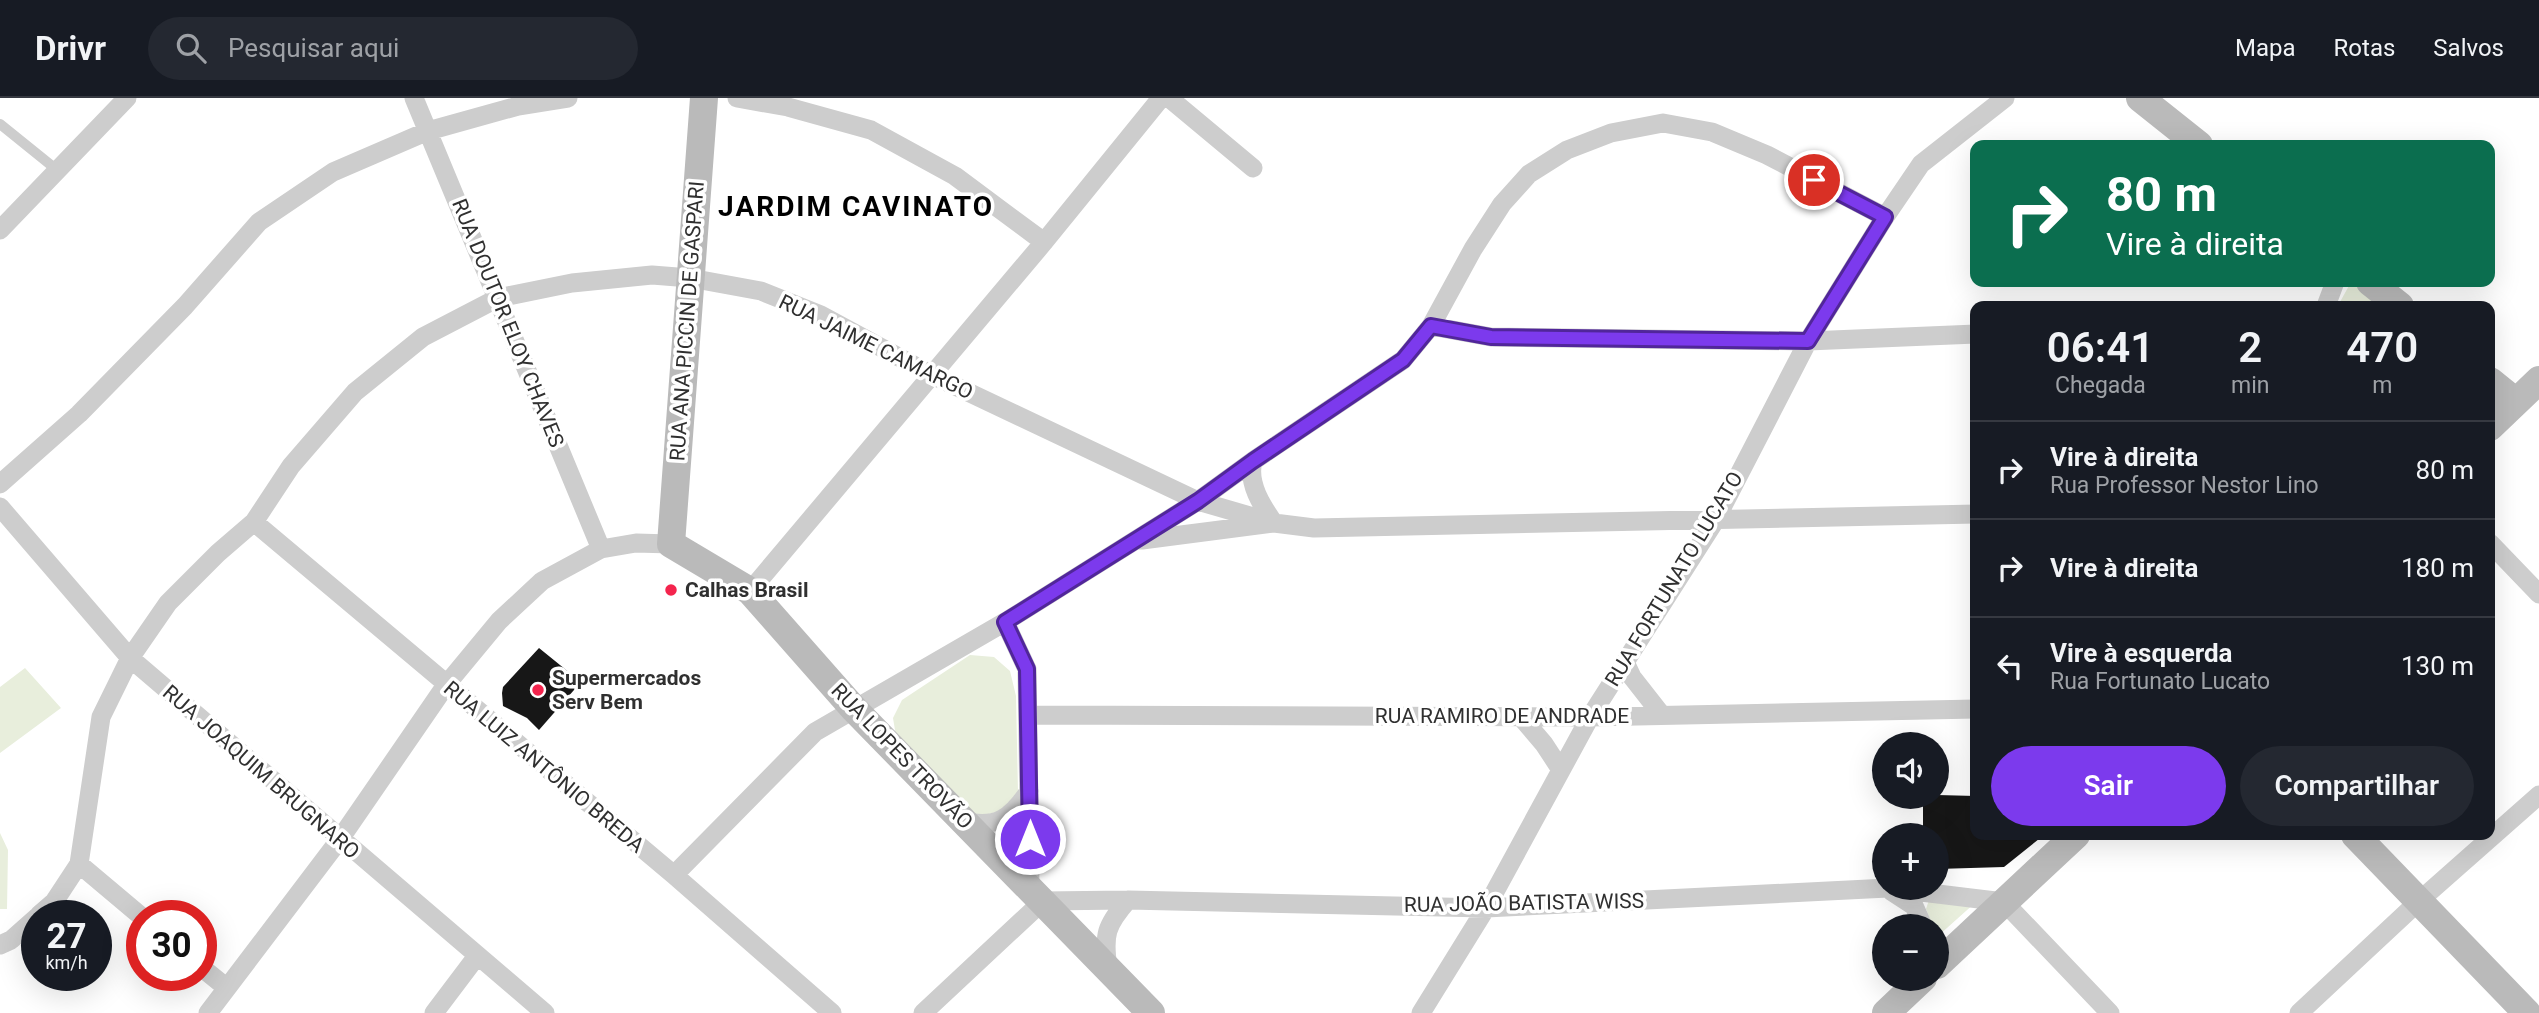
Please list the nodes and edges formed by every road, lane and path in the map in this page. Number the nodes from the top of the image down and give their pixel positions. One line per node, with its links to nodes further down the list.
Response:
1 (127, 98): 14 (street)
2 (414, 98): 11 (street, RUA DOUTOR ELOY CHAVES)
3 (568, 98): 11 (street)
4 (704, 98): 18 (main road, RUA ANA PICCIN DE GASPARI)
5 (737, 98): 17 (street)
6 (1161, 98): 17 (street)
7 (1169, 98): 13 (street)
8 (2005, 98): 15 (street, RUA FORTUNATO LUCATO)
9 (2140, 98): 12 (main road)
10 (0, 124): 14 (lane)
11 (428, 131): 20 (street, RUA DOUTOR ELOY CHAVES); 31 (street)
12 (2193, 140)
13 (1253, 168)
14 (57, 170): 16 (street)
15 (1885, 217): 22 (street); 24 (street, RUA FORTUNATO LUCATO)
16 (0, 230)
17 (1044, 242): 25 (street)
18 (690, 278): 20 (street, RUA JAIME CAMARGO); 25 (street, RUA JAIME CAMARGO); 39 (main road, RUA ANA PICCIN DE GASPARI)
19 (2376, 287): 21 (main road)
20 (498, 298): 36 (street, RUA JAIME CAMARGO); 41 (street, RUA DOUTOR ELOY CHAVES)
21 (2394, 301)
22 (1431, 326): 24 (street); 30 (street)
23 (1970, 334): 24 (street)
24 (1808, 341): 35 (street, RUA FORTUNATO LUCATO)
25 (932, 375): 32 (street, RUA JAIME CAMARGO); 42 (street)
26 (2539, 380): 28 (main road)
27 (2495, 385): 28 (main road)
28 (2516, 402): 29 (main road)
29 (2495, 423)
30 (1253, 461): 32 (street); 37 (street)
31 (0, 484)
32 (1198, 501): 37 (street, RUA JAIME CAMARGO); 38 (street)
33 (0, 507): 45 (street, RUA JOAQUIM BRUGNARO)
34 (1970, 514): 35 (street)
35 (1714, 521): 37 (street); 46 (street, RUA FORTUNATO LUCATO)
36 (254, 522): 45 (street, RUA JAIME CAMARGO); 47 (street, RUA LUIZ ANTÔNIO BREDA)
37 (1274, 523): 38 (street)
38 (1134, 541): 44 (street)
39 (671, 544): 41 (street); 42 (main road, RUA LOPES TROVÃO)
40 (2495, 548): 43 (street)
41 (601, 549): 47 (street)
42 (750, 591): 48 (main road, RUA LOPES TROVÃO)
43 (2539, 594)
44 (1005, 622): 48 (street); 51 (street)
45 (130, 658): 59 (street, RUA JOAQUIM BRUGNARO); 63 (street, RUA JAIME CAMARGO)
46 (1625, 662): 50 (street); 53 (street, RUA FORTUNATO LUCATO)
47 (446, 685): 59 (street); 64 (street, RUA LUIZ ANTÔNIO BREDA)
48 (854, 709): 57 (main road, RUA LOPES TROVÃO); 64 (street)
49 (1970, 709): 50 (street, RUA RAMIRO DE ANDRADE)
50 (1661, 714): 53 (street, RUA RAMIRO DE ANDRADE)
51 (1029, 715): 52 (street, RUA RAMIRO DE ANDRADE); 55 (street)
52 (1521, 717): 53 (street, RUA RAMIRO DE ANDRADE); 54 (street)
53 (1590, 717): 54 (street, RUA FORTUNATO LUCATO)
54 (1561, 770): 74 (street, RUA FORTUNATO LUCATO)
55 (1029, 791): 57 (street); 66 (street)
56 (2539, 795): 58 (street)
57 (964, 821): 66 (main road, RUA LOPES TROVÃO)
58 (2495, 834)
59 (340, 839): 79 (street, RUA JOAQUIM BRUGNARO); 82 (street)
60 (2071, 840): 71 (main road)
61 (2360, 840): 72 (main road)
62 (2488, 840): 72 (street)
63 (79, 864): 68 (street, RUA JAIME CAMARGO); 73 (street)
64 (674, 875): 87 (street, RUA LUIZ ANTÔNIO BREDA)
65 (1872, 889): 74 (street, RUA JOÃO BATISTA WISS)
66 (1036, 894): 70 (street, RUA JOÃO BATISTA WISS); 80 (main road, RUA LOPES TROVÃO); 88 (street)
67 (1949, 895): 71 (street, RUA JOÃO BATISTA WISS)
68 (55, 900)
69 (1905, 900): 75 (street)
70 (1128, 901): 74 (street, RUA JOÃO BATISTA WISS); 80 (street)
71 (2004, 902): 78 (main road); 92 (street)
72 (2418, 902): 93 (street); 94 (main road)
73 (126, 904)
74 (1486, 908): 90 (street, RUA FORTUNATO LUCATO)
75 (1918, 914)
76 (21, 931): 77 (street, RUA JAIME CAMARGO)
77 (0, 944)
78 (1949, 954)
79 (477, 956): 85 (street); 86 (street, RUA JOAQUIM BRUGNARO)
80 (1108, 968): 89 (main road, RUA LOPES TROVÃO)
81 (217, 980): 82 (street)
82 (227, 988): 84 (street)
83 (1909, 991): 91 (main road)
84 (208, 1013)
85 (434, 1013)
86 (545, 1013)
87 (832, 1013)
88 (923, 1013)
89 (1151, 1013)
90 (1421, 1013)
91 (1886, 1013)
92 (2109, 1013)
93 (2299, 1013)
94 (2527, 1013)

